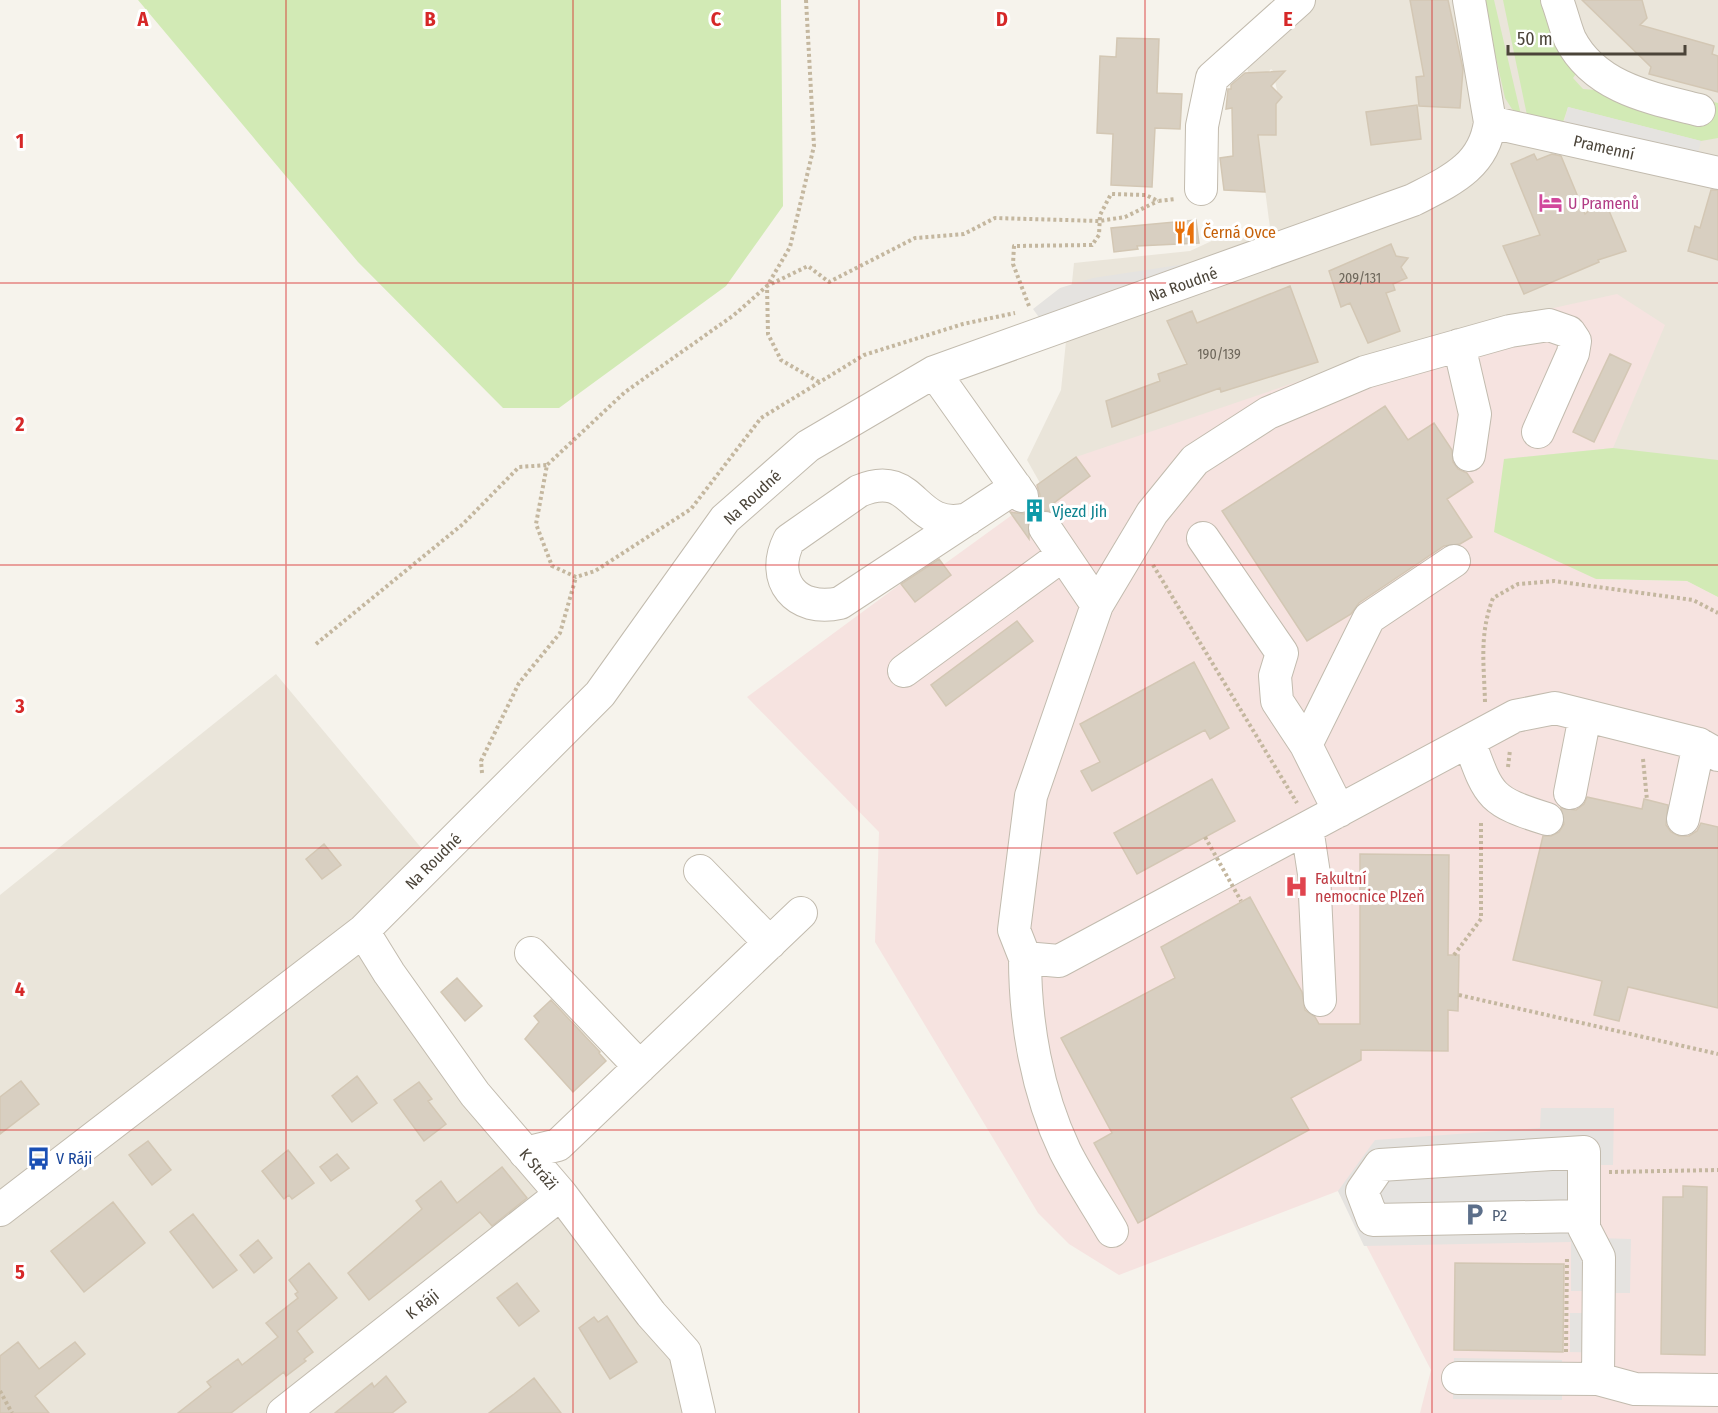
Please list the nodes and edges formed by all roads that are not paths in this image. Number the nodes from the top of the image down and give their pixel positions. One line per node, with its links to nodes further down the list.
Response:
1 (1299, 0): 7 (street)
2 (1469, 0): 5 (street, Na Roudné)
3 (1557, 0): 4 (street)
4 (1699, 110)
5 (1490, 122): 6 (street, Pramenní); 9 (street, Na Roudné)
6 (1718, 173)
7 (1191, 194)
8 (1460, 345): 10 (street); 11 (street); 19 (street)
9 (934, 372): 13 (street); 32 (street, Na Roudné)
10 (1538, 432)
11 (1469, 455)
12 (919, 507): 13 (street); 17 (street); 17 (street)
13 (968, 519): 17 (street)
14 (1045, 528): 16 (street)
15 (1203, 538): 23 (street)
16 (1064, 555): 19 (street); 20 (street)
17 (910, 556)
18 (1454, 561): 23 (street)
19 (1097, 605): 35 (street)
20 (904, 671)
21 (1585, 716): 22 (street); 24 (street); 25 (street)
22 (1469, 741): 26 (street); 27 (street)
23 (1306, 746): 26 (street)
24 (1708, 749): 28 (street)
25 (1570, 792)
26 (1339, 811): 29 (street)
27 (1547, 819)
28 (1683, 819)
29 (1307, 828): 35 (street); 36 (street)
30 (700, 871): 33 (street)
31 (801, 914): 33 (street)
32 (363, 931): 38 (street, K Stráži); 40 (street, Na Roudné)
33 (770, 943): 37 (street)
34 (531, 953): 37 (street)
35 (1025, 958): 42 (street)
36 (1320, 1000)
37 (640, 1067): 38 (street)
38 (525, 1153): 39 (street, K Stráži)
39 (561, 1194): 46 (street, K Ráji); 47 (street, K Stráži)
40 (0, 1210)
41 (1584, 1215): 41 (street); 44 (street)
42 (1112, 1232)
43 (1458, 1378): 44 (street)
44 (1598, 1379): 45 (street)
45 (1718, 1390)
46 (283, 1413)
47 (699, 1413)

